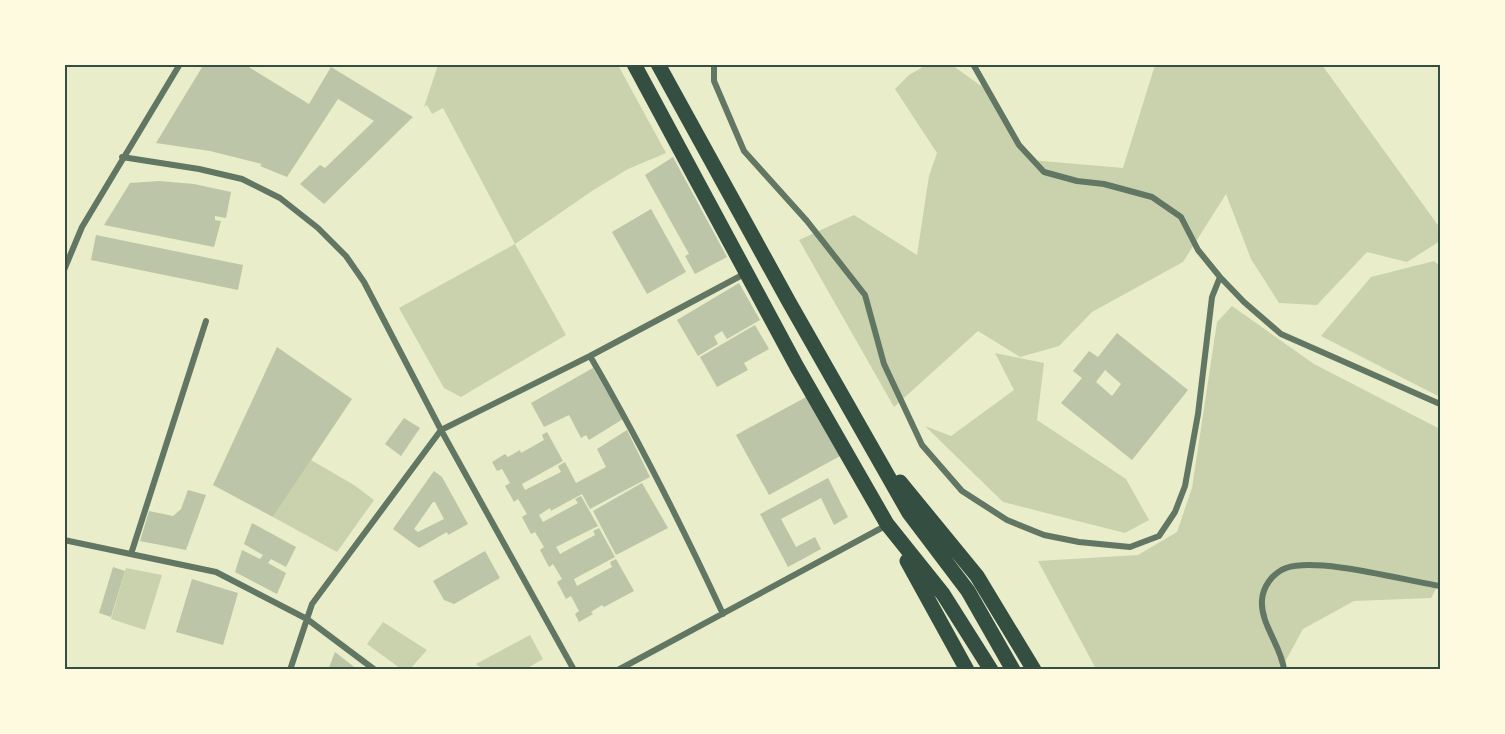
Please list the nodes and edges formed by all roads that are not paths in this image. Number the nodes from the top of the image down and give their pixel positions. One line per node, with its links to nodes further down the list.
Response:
1 (180, 64): 6 (street)
2 (634, 64): 8 (highway)
3 (658, 64): 14 (highway)
4 (714, 64): 9 (street)
5 (973, 64): 9 (street)
6 (122, 157): 7 (street); 13 (street)
7 (64, 270)
8 (747, 272): 11 (street); 15 (highway)
9 (1220, 277): 12 (street)
10 (206, 321): 17 (street)
11 (590, 357): 13 (street); 19 (street)
12 (1440, 404)
13 (441, 430): 20 (street); 23 (street)
14 (872, 447): 27 (highway); 28 (highway)
15 (887, 524): 19 (street); 25 (highway); 26 (highway)
16 (64, 540): 17 (street)
17 (131, 554): 20 (street)
18 (1440, 586): 29 (street)
19 (723, 614): 24 (street)
20 (307, 619): 21 (street); 22 (street)
21 (290, 669)
22 (375, 669)
23 (574, 669)
24 (618, 669)
25 (967, 669)
26 (991, 669)
27 (1013, 669)
28 (1034, 669)
29 (1284, 669)

